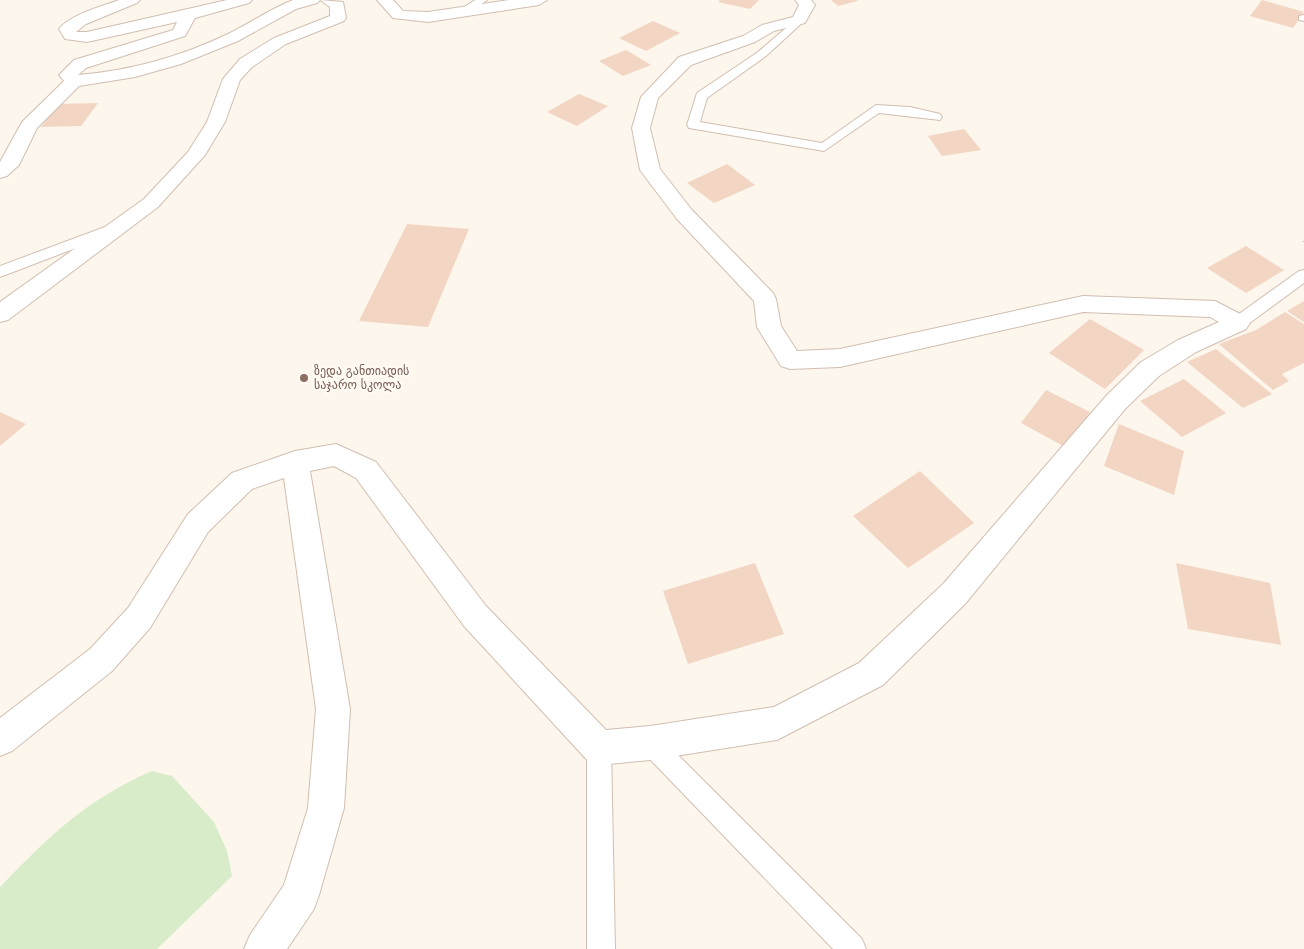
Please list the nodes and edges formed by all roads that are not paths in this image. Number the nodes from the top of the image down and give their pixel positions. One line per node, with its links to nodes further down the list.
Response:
1 (132, 0): 10 (street)
2 (244, 0): 10 (street)
3 (312, 0): 11 (street)
4 (328, 0): 14 (street)
5 (385, 0): 8 (street)
6 (482, 0): 8 (lane)
7 (539, 0): 8 (street)
8 (468, 10)
9 (801, 10): 12 (lane); 18 (street)
10 (189, 15): 11 (street)
11 (74, 81): 13 (street)
12 (936, 117)
13 (0, 172)
14 (119, 227): 15 (lane); 17 (street)
15 (0, 272)
16 (1304, 275): 18 (lane)
17 (0, 314)
18 (1238, 323): 21 (street)
19 (295, 462): 20 (street); 22 (street); 23 (street)
20 (0, 739)
21 (650, 743): 22 (street); 25 (lane)
22 (599, 748): 24 (lane)
23 (264, 949)
24 (600, 949)
25 (852, 949)

